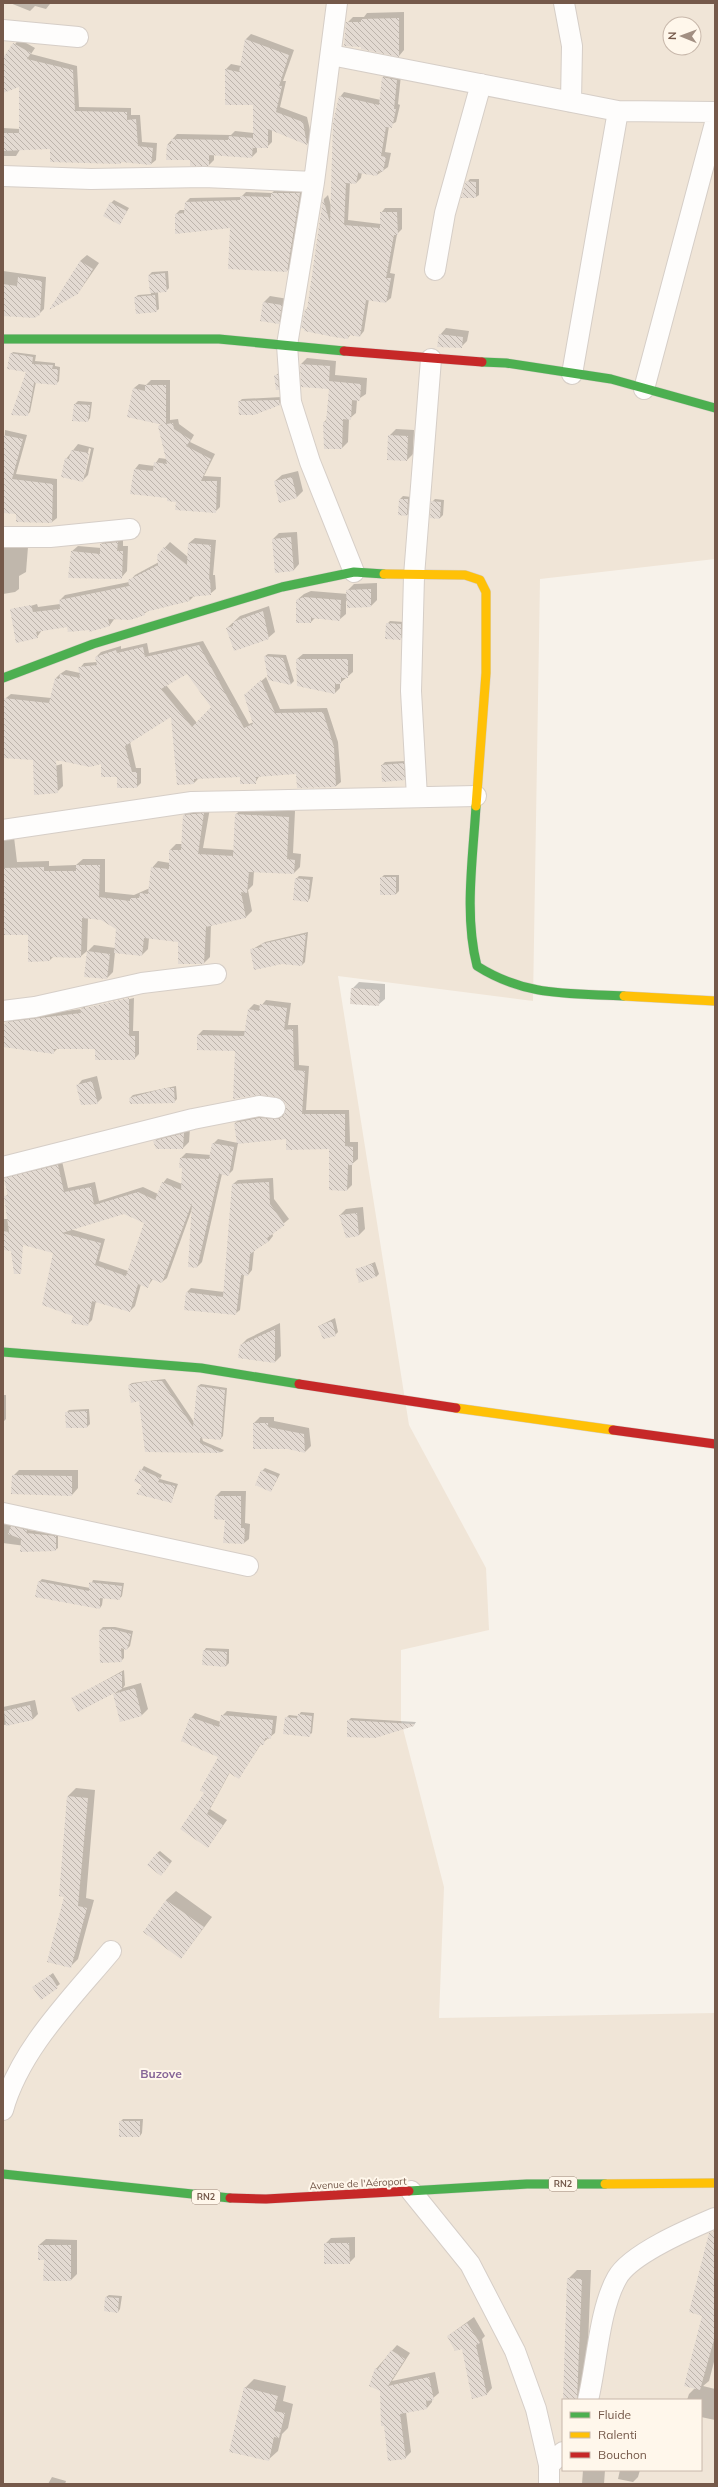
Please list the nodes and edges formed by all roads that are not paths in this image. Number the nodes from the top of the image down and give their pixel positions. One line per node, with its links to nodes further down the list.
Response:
1 (337, 3): 5 (street)
2 (564, 3): 7 (street)
3 (3, 30): 4 (street)
4 (78, 37)
5 (331, 55): 6 (street); 12 (street)
6 (481, 84): 7 (street); 13 (street)
7 (571, 102): 8 (street)
8 (618, 111): 9 (street); 17 (street)
9 (715, 112)
10 (715, 122): 18 (street)
11 (3, 176): 12 (street)
12 (314, 182): 15 (street)
13 (435, 270)
14 (3, 339): 15 (main road)
15 (287, 345): 16 (main road); 22 (street)
16 (431, 359): 17 (main road); 23 (street)
17 (572, 374): 18 (main road)
18 (644, 389): 19 (main road)
19 (715, 408)
20 (130, 529): 21 (street)
21 (3, 538)
22 (354, 572): 23 (main road); 24 (main road)
23 (414, 576): 25 (main road); 26 (street)
24 (3, 678)
25 (476, 796): 26 (street); 29 (main road)
26 (417, 797): 27 (street)
27 (3, 830)
28 (216, 974): 30 (street)
29 (715, 1001)
30 (3, 1011)
31 (275, 1108): 32 (street)
32 (3, 1167)
33 (3, 1352): 34 (main road)
34 (715, 1444)
35 (3, 1513): 36 (street)
36 (248, 1566)
37 (111, 1951): 38 (street)
38 (3, 2110)
39 (3, 2174): 41 (main road, Avenue de l'Aéroport / RN2)
40 (715, 2183): 41 (main road, Avenue de l'Aéroport / RN2)
41 (411, 2191): 44 (street)
42 (715, 2218): 43 (street)
43 (588, 2399)
44 (554, 2467)

